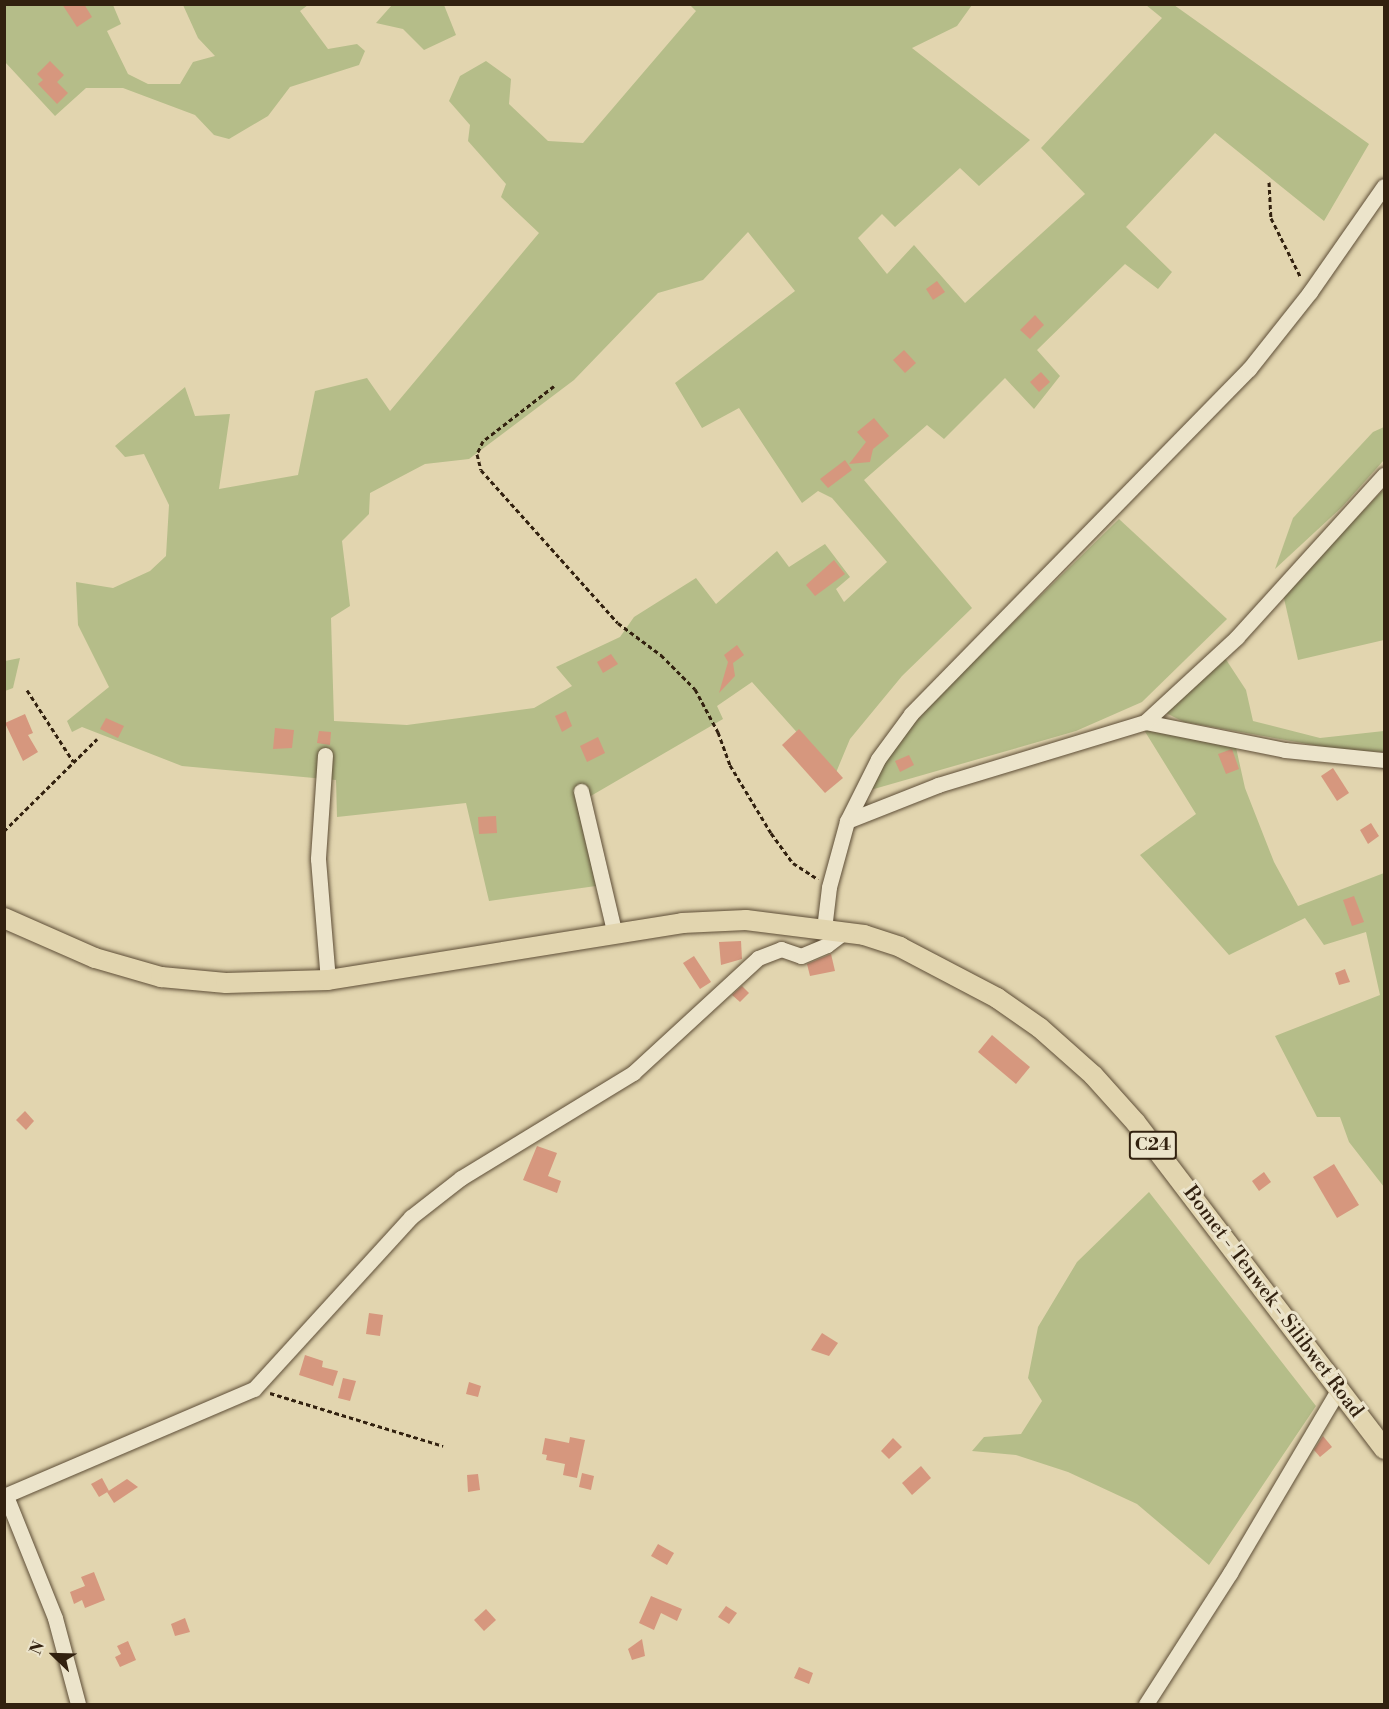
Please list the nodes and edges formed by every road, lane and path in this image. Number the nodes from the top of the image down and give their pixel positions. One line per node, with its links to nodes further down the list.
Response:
1 (1269, 182): 3 (path)
2 (1384, 186): 3 (street)
3 (1310, 292): 13 (street)
4 (554, 386): 15 (path)
5 (1384, 475): 7 (street)
6 (27, 690): 11 (path)
7 (1145, 722): 10 (street); 13 (street)
8 (97, 739): 11 (path)
9 (325, 755): 20 (street)
10 (1384, 760)
11 (73, 761): 14 (path)
12 (581, 791): 18 (street)
13 (848, 821): 15 (street)
14 (4, 831)
15 (829, 887): 17 (street)
16 (4, 918): 20 (main road, C24)
17 (824, 929): 18 (main road, C24); 19 (main road, C24)
18 (614, 931): 20 (main road, C24)
19 (844, 932): 21 (street); 22 (main road, Bomet - Tenwek - Silibwet Road / C24)
20 (328, 980)
21 (254, 1389): 23 (path); 25 (street)
22 (1339, 1389): 24 (main road, Bomet - Tenwek - Silibwet Road / C24); 27 (street)
23 (443, 1446)
24 (1384, 1449)
25 (5, 1496): 26 (street)
26 (78, 1704)
27 (1146, 1704)

